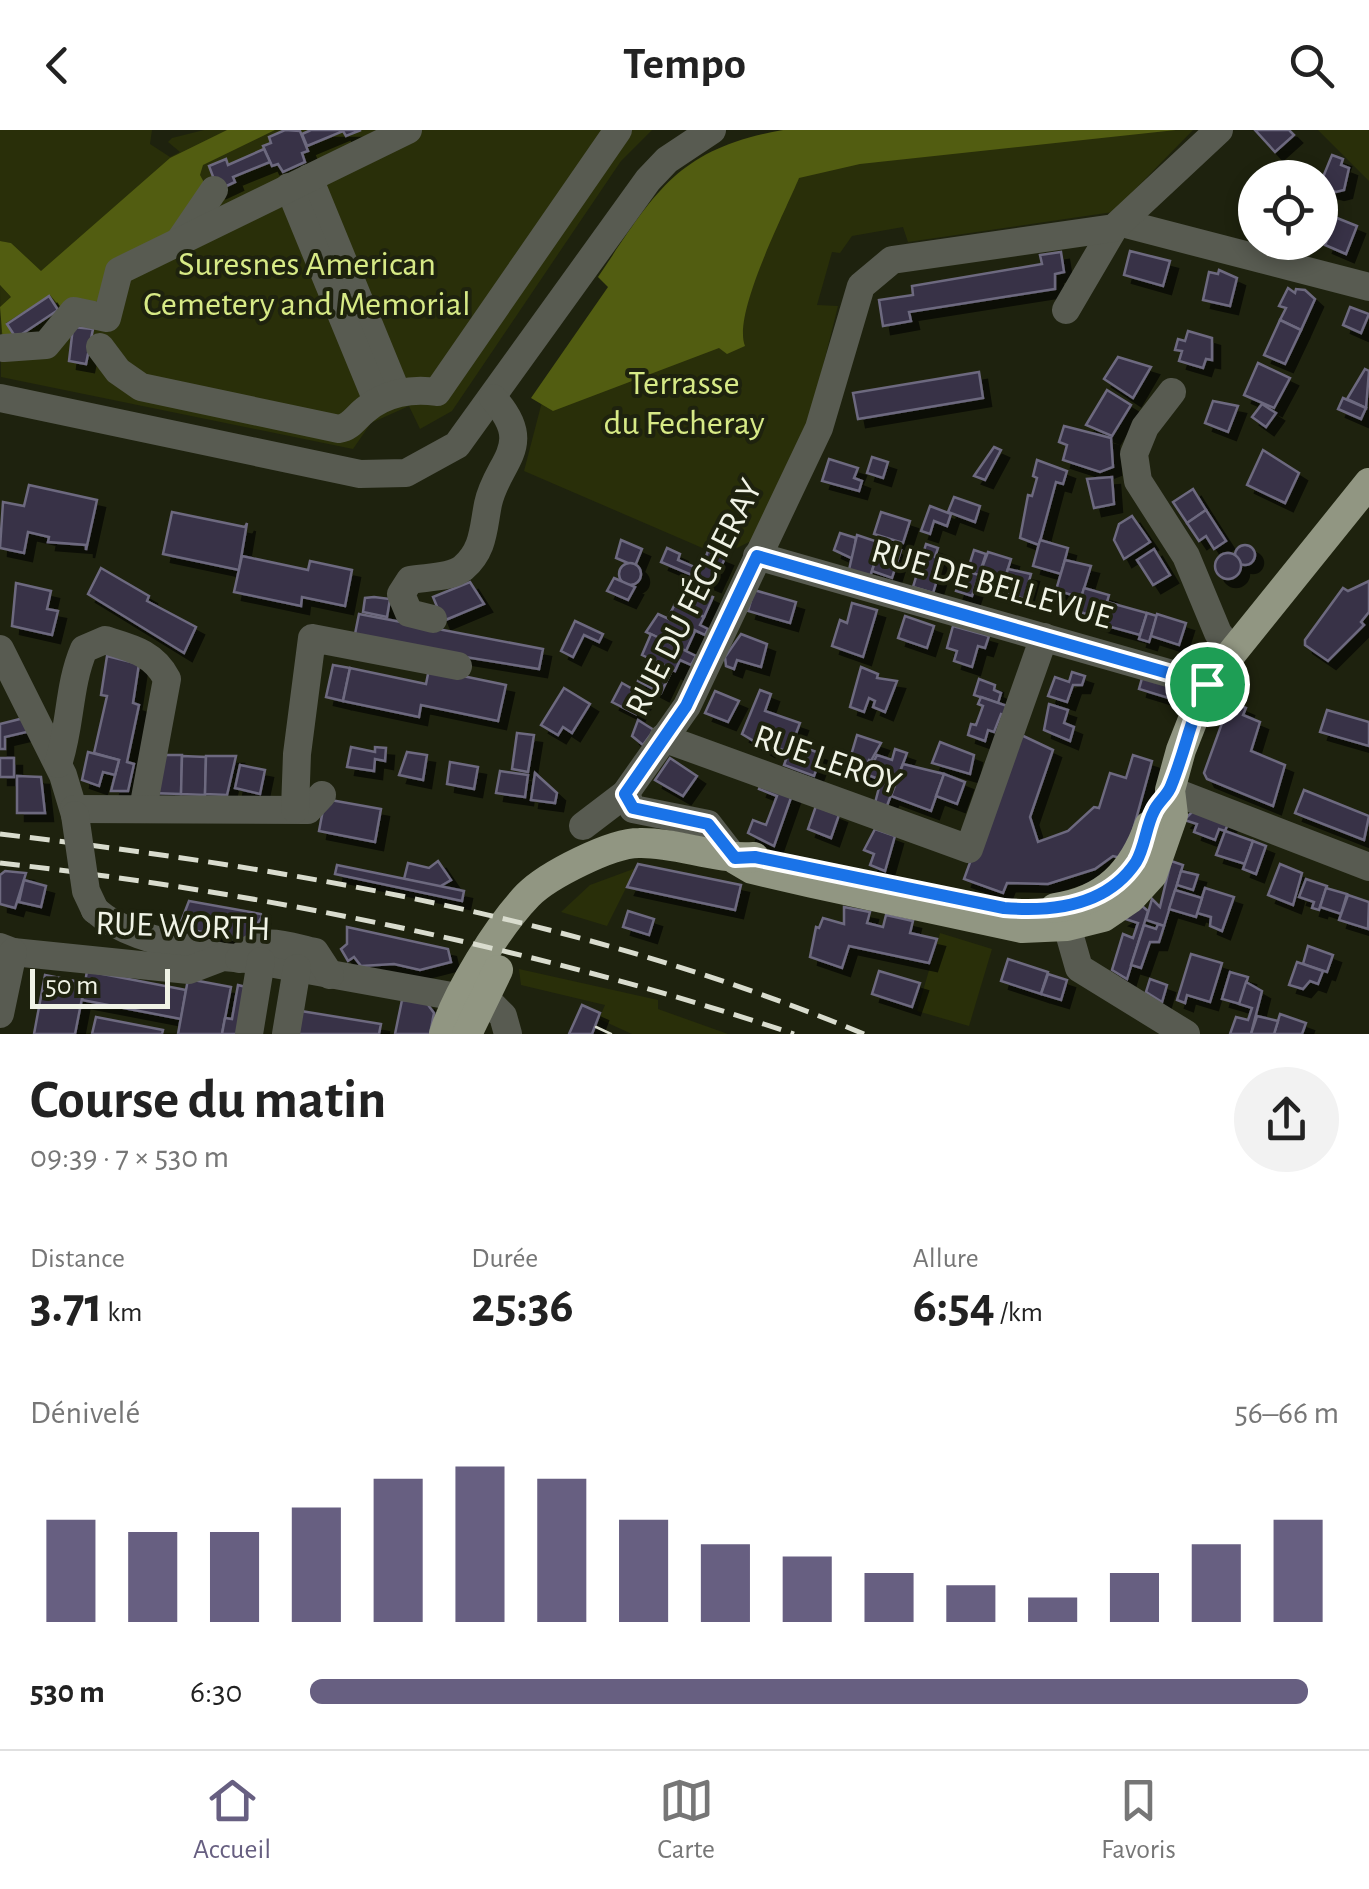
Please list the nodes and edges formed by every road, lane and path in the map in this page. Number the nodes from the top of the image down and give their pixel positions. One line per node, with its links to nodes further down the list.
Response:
1 (408, 130): 5 (street)
2 (618, 130): 14 (street)
3 (712, 130): 16 (street)
4 (1219, 130): 7 (street)
5 (299, 182): 8 (street); 14 (street)
6 (214, 190): 8 (street)
7 (1118, 225): 9 (street); 10 (street); 18 (street, RUE DU FÉCHERAY)
8 (179, 241): 11 (street)
9 (1369, 286)
10 (1066, 310)
11 (107, 318): 12 (street); 14 (street)
12 (4, 348)
13 (1172, 392): 22 (street)
14 (387, 397)
15 (0, 398): 16 (street)
16 (494, 398): 19 (street)
17 (1369, 483): 22 (main road)
18 (757, 556): 20 (street, RUE DE BELLEVUE); 25 (street, RUE DU FÉCHERAY)
19 (434, 618)
20 (1044, 637): 24 (street, RUE DE BELLEVUE); 25 (street, RUE LEROY)
21 (0, 649): 26 (street)
22 (1232, 651): 24 (main road)
23 (458, 666): 31 (street)
24 (1207, 684): 27 (main road)
25 (663, 738): 28 (street, RUE DU FÉCHERAY)
26 (58, 764): 30 (street); 32 (street)
27 (1170, 790): 34 (main road); 35 (street); 36 (main road)
28 (625, 794): 33 (street, RUE DU FÉCHERAY); 34 (street)
29 (322, 795): 31 (street)
30 (143, 809): 31 (street); 32 (street)
31 (296, 809)
32 (74, 812): 38 (street, bridge)
33 (583, 826)
34 (735, 858): 36 (main road); 41 (main road)
35 (1368, 864)
36 (1067, 926): 43 (street)
37 (6, 949): 38 (street, RUE WORTH); 42 (street)
38 (241, 959): 39 (street, RUE WORTH); 40 (street); 44 (street)
39 (297, 968): 40 (street, RUE WORTH); 45 (street)
40 (330, 975): 41 (street, RUE WORTH)
41 (470, 1000): 46 (main road); 47 (main road); 48 (street)
42 (0, 1014)
43 (1175, 1031)
44 (249, 1034)
45 (286, 1034)
46 (444, 1034)
47 (467, 1034)
48 (508, 1034)

